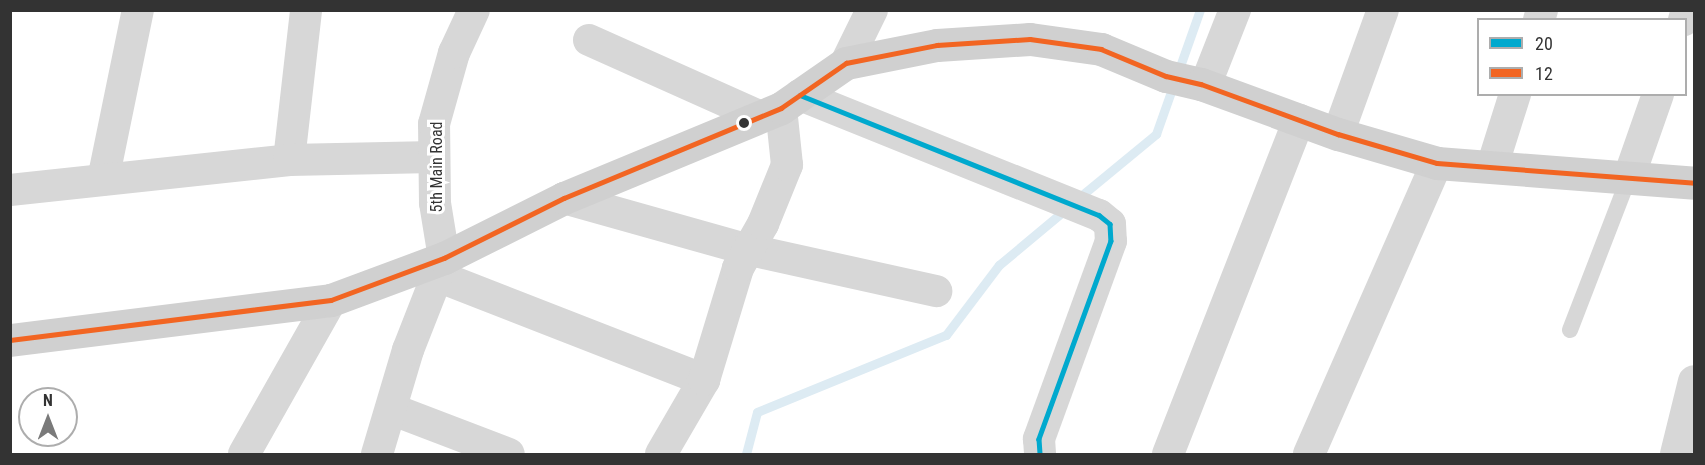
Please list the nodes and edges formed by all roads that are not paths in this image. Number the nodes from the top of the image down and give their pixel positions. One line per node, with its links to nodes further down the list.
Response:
1 (138, 10): 20 (street)
2 (306, 10): 16 (street)
3 (474, 10): 15 (street, 5th Main Road)
4 (872, 10): 8 (street)
5 (1235, 10): 9 (street)
6 (1383, 10): 14 (street)
7 (589, 40): 12 (street)
8 (846, 63): 9 (street); 12 (street)
9 (1203, 85): 13 (street)
10 (1514, 96): 18 (street)
11 (1657, 96): 19 (street)
12 (780, 107): 23 (street); 24 (street); 37 (street)
13 (1299, 120): 14 (street); 38 (street)
14 (1338, 134): 17 (street)
15 (434, 157): 16 (street); 25 (street, 5th Main Road)
16 (289, 160): 20 (street)
17 (1437, 162): 18 (street); 39 (street)
18 (1492, 167): 19 (street)
19 (1629, 177): 21 (street); 28 (lane)
20 (103, 180): 22 (street)
21 (1695, 183)
22 (10, 190)
23 (564, 198): 24 (street); 25 (street)
24 (746, 249): 26 (street); 30 (street)
25 (439, 266): 27 (street); 30 (street); 32 (street)
26 (936, 291)
27 (332, 300): 29 (street); 33 (street)
28 (1570, 330)
29 (10, 340)
30 (704, 380): 36 (street)
31 (1695, 381): 40 (street)
32 (391, 408): 34 (street); 35 (street)
33 (244, 454)
34 (377, 454)
35 (509, 454)
36 (661, 454)
37 (1040, 454)
38 (1168, 454)
39 (1309, 454)
40 (1676, 454)

